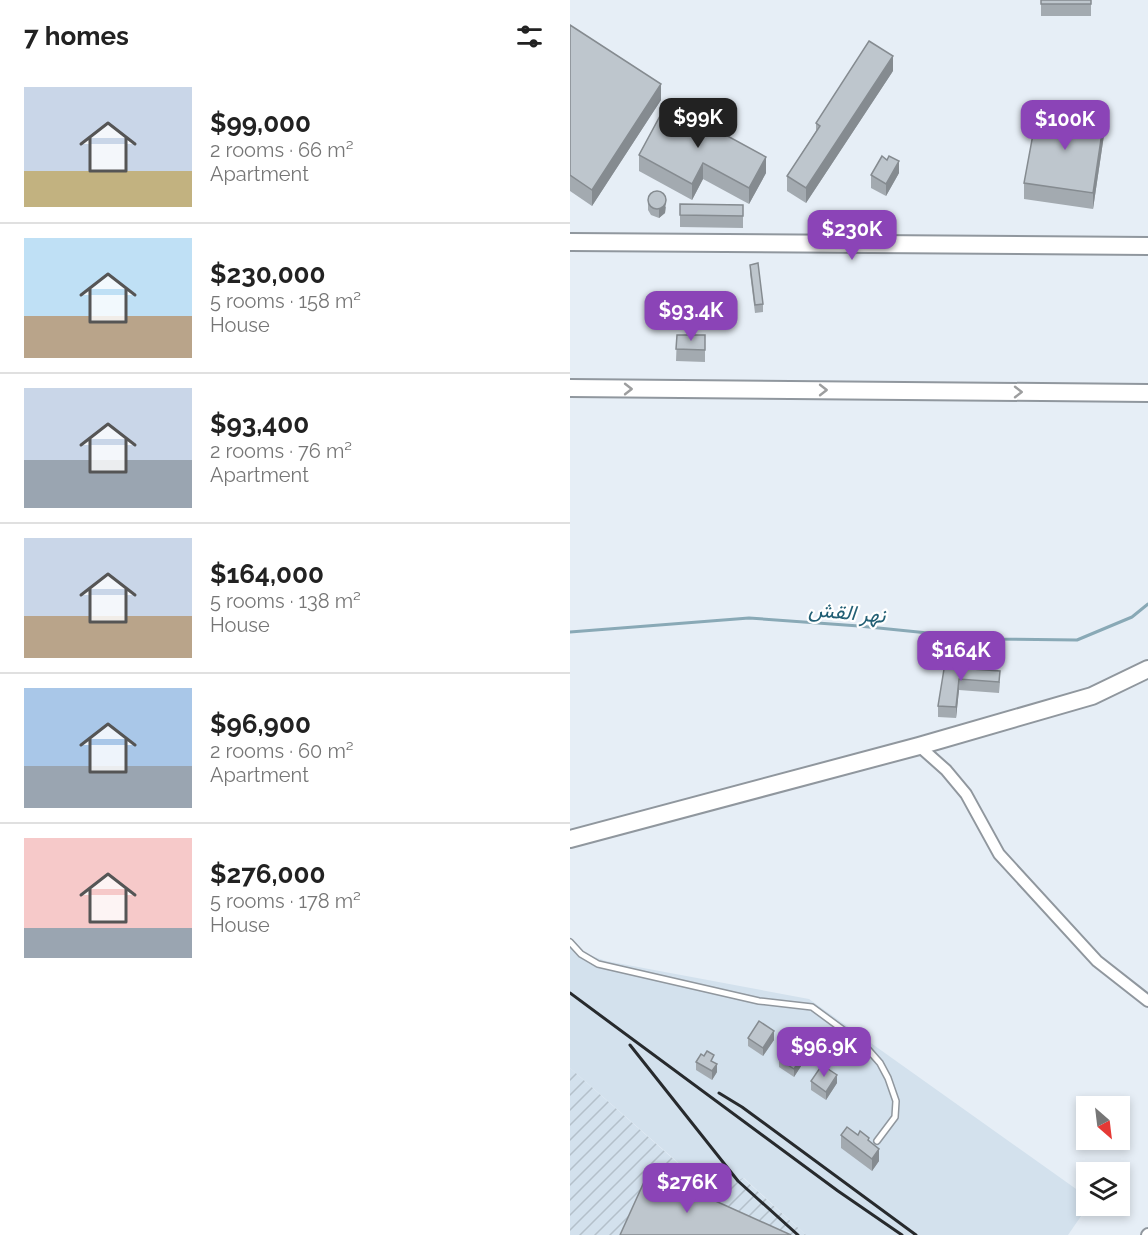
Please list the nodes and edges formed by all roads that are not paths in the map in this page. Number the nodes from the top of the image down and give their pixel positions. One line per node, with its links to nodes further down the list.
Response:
1 (570, 242): 2 (street)
2 (1141, 246)
3 (570, 388): 4 (street, one-way to 4)
4 (1144, 393)
5 (1148, 669): 6 (street)
6 (919, 746): 7 (street); 9 (street)
7 (570, 839)
8 (570, 942): 10 (lane)
9 (1148, 1001)
10 (877, 1141)

